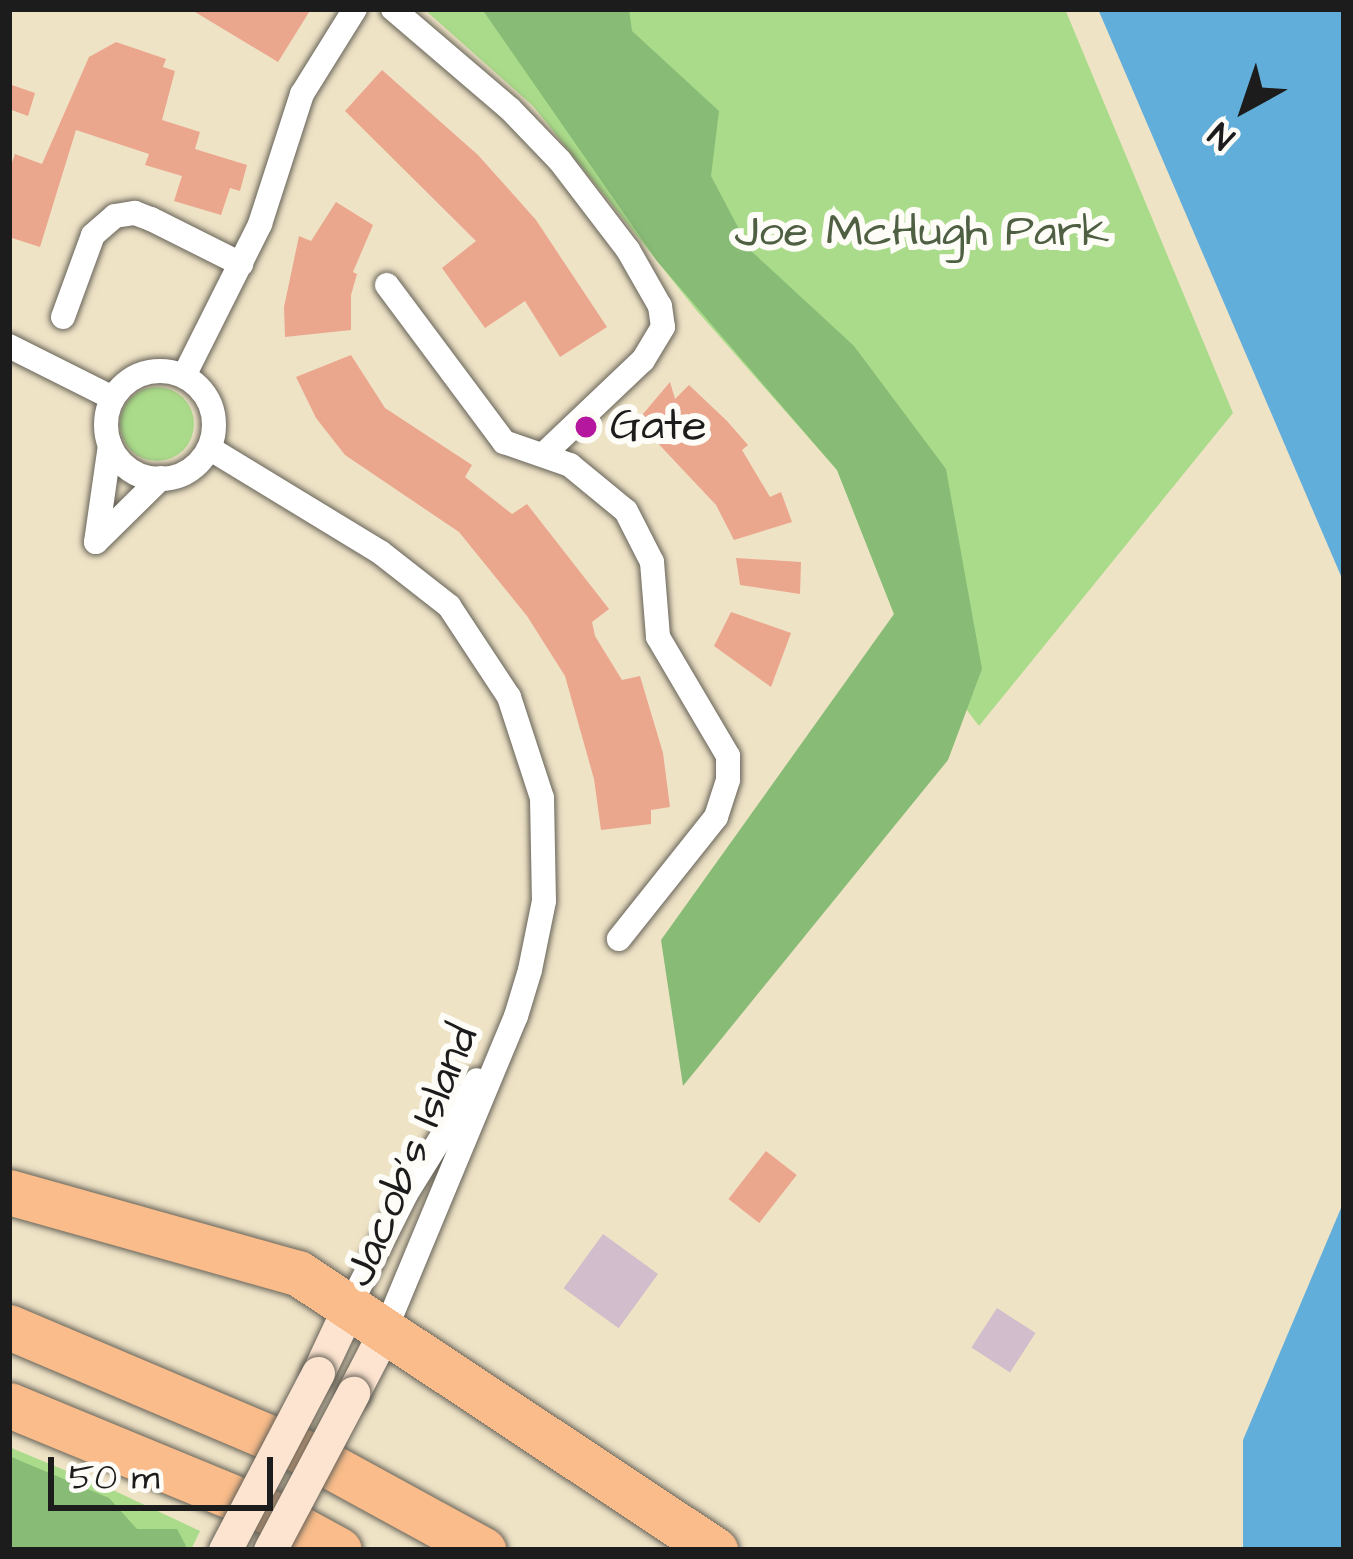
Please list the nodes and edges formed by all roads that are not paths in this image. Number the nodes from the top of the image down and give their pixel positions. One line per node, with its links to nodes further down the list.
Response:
1 (355, 9): 3 (street)
2 (393, 9): 11 (street)
3 (242, 264): 5 (street); 7 (street)
4 (387, 285): 11 (street)
5 (63, 316)
6 (9, 346): 8 (street)
7 (184, 376): 8 (street); 10 (street)
8 (113, 398): 9 (street)
9 (110, 445): 12 (street); 12 (street)
10 (209, 448): 12 (street); 14 (street, Jacob's Island)
11 (545, 453): 13 (street)
12 (161, 478)
13 (619, 939)
14 (516, 1016): 16 (street, Jacob's Island); 16 (street, Jacob's Island)
15 (9, 1192): 16 (highway)
16 (368, 1317): 19 (main road, bridge); 20 (main road, bridge); 23 (highway)
17 (9, 1327): 22 (highway)
18 (9, 1405): 21 (highway)
19 (225, 1550)
20 (270, 1550)
21 (339, 1550)
22 (483, 1550)
23 (715, 1550)

